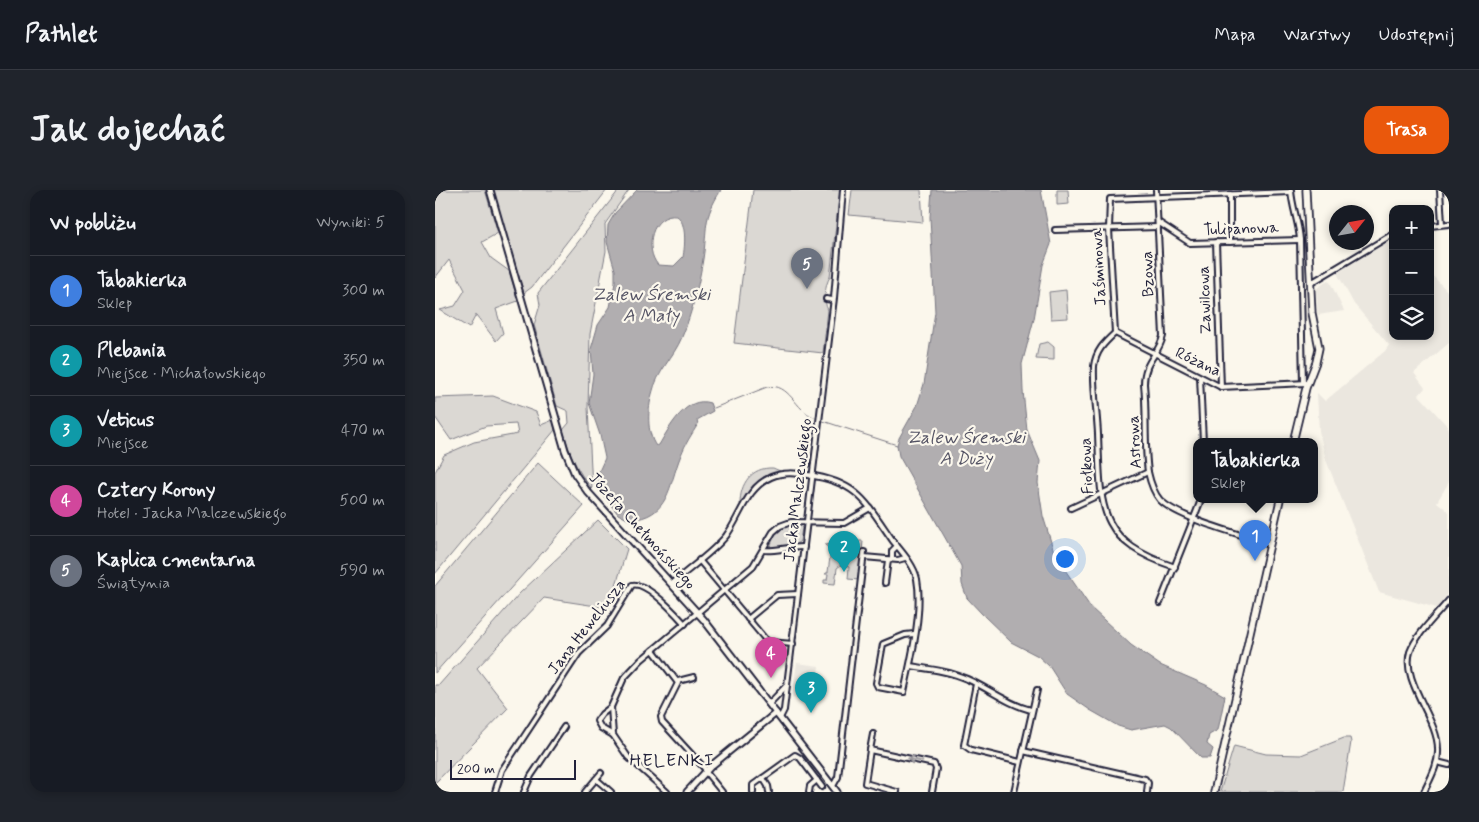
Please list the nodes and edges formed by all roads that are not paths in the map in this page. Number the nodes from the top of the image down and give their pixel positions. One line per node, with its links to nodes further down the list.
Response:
1 (490, 190): 47 (street, Józefa Chełmońskiego)
2 (843, 190): 21 (street, Jacka Malczewskiego)
3 (1156, 190): 8 (street, Bzowa)
4 (1306, 190): 19 (main road)
5 (1440, 190): 9 (street)
6 (1291, 191): 7 (street); 16 (street)
7 (1230, 194): 8 (street); 18 (street)
8 (1157, 197): 11 (street, Bzowa); 13 (street, Jaśminowa)
9 (1442, 224): 10 (street); 12 (street)
10 (1449, 224)
11 (1158, 225): 13 (street); 17 (street, Tulipanowa); 23 (street, Bzowa)
12 (1434, 225)
13 (1109, 229): 14 (street); 22 (street, Jaśminowa)
14 (1055, 230)
15 (1389, 236): 19 (street)
16 (1300, 240): 18 (street, Tulipanowa); 25 (street)
17 (1216, 242): 18 (street, Tulipanowa); 26 (street, Zawilcowa)
18 (1230, 242)
19 (1311, 283): 25 (main road)
20 (826, 299): 21 (street)
21 (833, 300): 30 (street, Jacka Malczewskiego)
22 (1115, 333): 23 (street, Różana); 31 (street, Fiołkowa)
23 (1153, 353): 24 (street, Różana); 29 (street, Astrowa)
24 (1200, 377): 26 (street, Różana); 27 (street)
25 (1305, 383): 26 (street, Różana); 28 (main road)
26 (1221, 387)
27 (1203, 438)
28 (1294, 438)
29 (1148, 472): 31 (street); 36 (street, Astrowa)
30 (813, 476): 34 (street); 37 (street, Jacka Malczewskiego); 44 (street)
31 (1101, 494): 35 (street); 45 (street, Fiołkowa)
32 (1200, 503): 36 (street)
33 (1280, 503): 38 (main road)
34 (870, 508): 37 (street); 39 (street)
35 (1071, 508)
36 (1194, 518): 38 (street, Astrowa); 45 (street)
37 (807, 523): 40 (street, Jacka Malczewskiego); 41 (street)
38 (1270, 544): 99 (main road)
39 (897, 546): 42 (street); 43 (street)
40 (804, 547): 41 (street); 49 (street, Jacka Malczewskiego)
41 (764, 550): 48 (street)
42 (905, 558): 43 (street); 55 (street)
43 (890, 559): 46 (street); 82 (street)
44 (699, 560): 47 (street); 48 (street)
45 (1175, 567): 51 (street)
46 (885, 583)
47 (672, 584): 52 (street, Józefa Chełmońskiego)
48 (724, 589): 52 (street); 53 (street)
49 (798, 594): 53 (street); 56 (street, Jacka Malczewskiego)
50 (1449, 600): 75 (street)
51 (1160, 603)
52 (698, 612): 54 (street); 64 (street, Józefa Chełmońskiego)
53 (748, 619): 56 (street)
54 (685, 624): 57 (street); 84 (street, Jana Heweliusza)
55 (914, 634): 58 (street); 58 (street)
56 (793, 644): 61 (street, Jacka Malczewskiego)
57 (653, 650): 60 (street); 65 (street)
58 (910, 666): 62 (street)
59 (693, 677): 60 (street)
60 (678, 681): 77 (street)
61 (788, 683): 64 (street); 68 (street, Jacka Malczewskiego)
62 (976, 684): 66 (street); 74 (street)
63 (1037, 690): 66 (street)
64 (769, 704): 67 (street, Józefa Chełmońskiego)
65 (611, 707): 71 (street); 71 (street)
66 (1031, 710): 73 (street)
67 (776, 713): 68 (street, Józefa Chełmońskiego); 77 (street)
68 (780, 718): 82 (street, Józefa Chełmońskiego)
69 (563, 727): 85 (street)
70 (873, 734): 72 (street)
71 (613, 735): 88 (street)
72 (870, 750): 95 (street); 96 (street, one-way to 72)
73 (1023, 751): 74 (street); 98 (street)
74 (1020, 762): 97 (street)
75 (1437, 762): 76 (street); 100 (street)
76 (1449, 765)
77 (705, 771): 89 (street); 90 (street)
78 (601, 773): 80 (street)
79 (763, 778): 81 (street); 91 (street); 92 (street)
80 (596, 779): 86 (street); 87 (street)
81 (817, 780): 83 (street); 93 (street)
82 (833, 786): 94 (street, Józefa Chełmońskiego)
83 (822, 787)
84 (495, 792)
85 (524, 792)
86 (585, 792)
87 (611, 792)
88 (667, 792)
89 (687, 792)
90 (722, 792)
91 (753, 792)
92 (769, 792)
93 (809, 792)
94 (837, 792)
95 (897, 792)
96 (931, 792)
97 (1014, 792)
98 (1147, 792)
99 (1214, 792)
100 (1424, 792)

